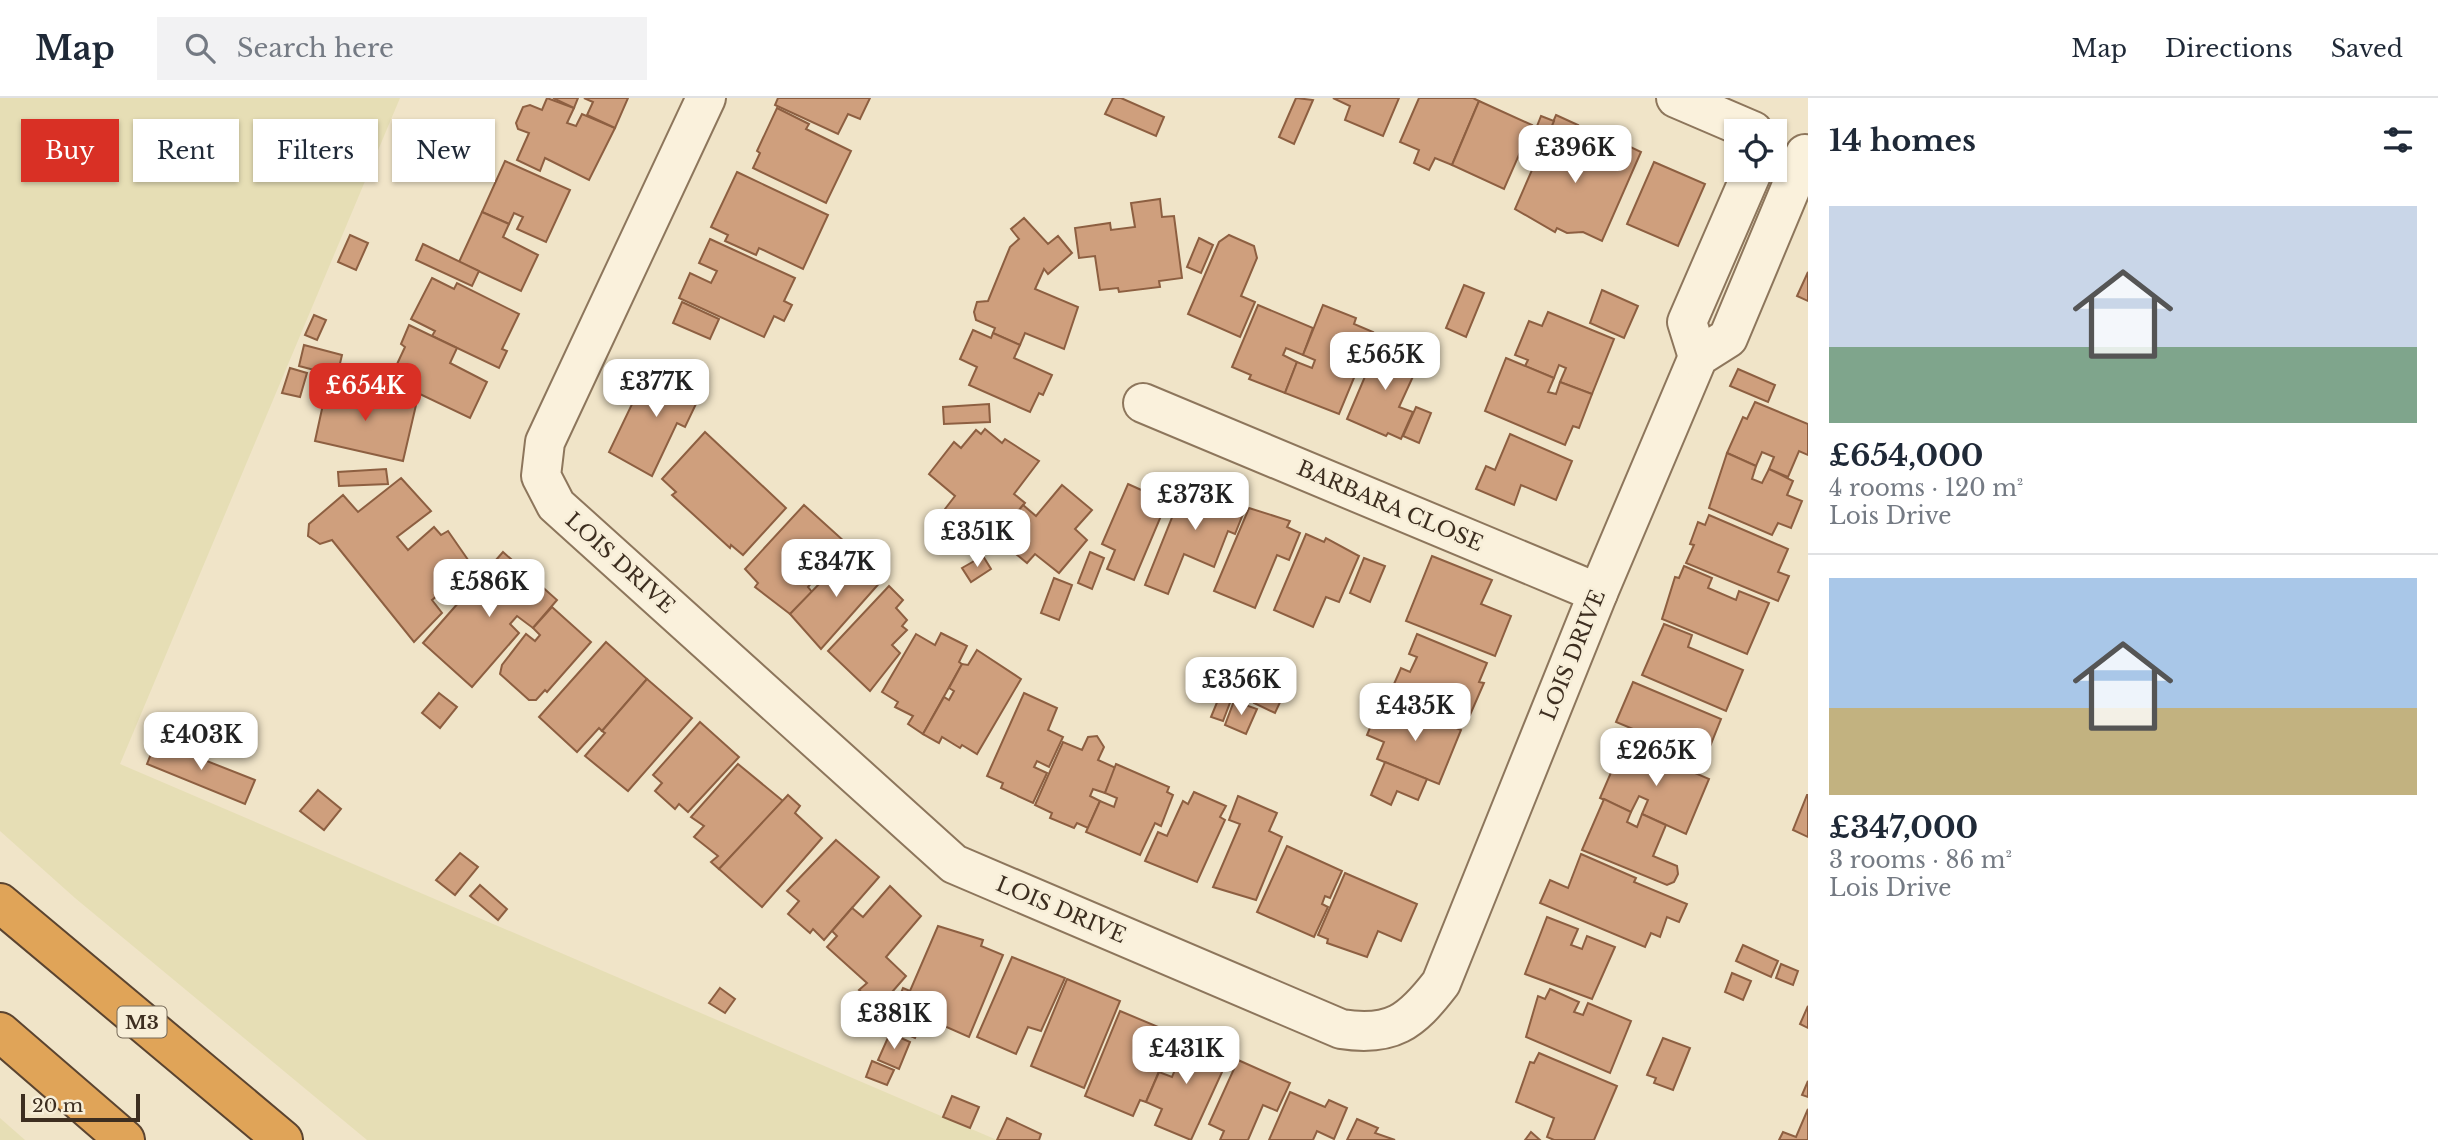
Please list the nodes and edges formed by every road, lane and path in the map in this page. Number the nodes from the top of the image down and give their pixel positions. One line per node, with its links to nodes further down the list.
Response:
1 (706, 98): 8 (street, LOIS DRIVE)
2 (1689, 101): 3 (street)
3 (1727, 119)
4 (1796, 150): 6 (street)
5 (1748, 182): 6 (street)
6 (1698, 357): 8 (street, LOIS DRIVE)
7 (1143, 403): 8 (street, BARBARA CLOSE)
8 (1598, 593)
9 (0, 903): 12 (highway, M3)
10 (0, 1032): 11 (highway)
11 (125, 1140)
12 (283, 1140)

